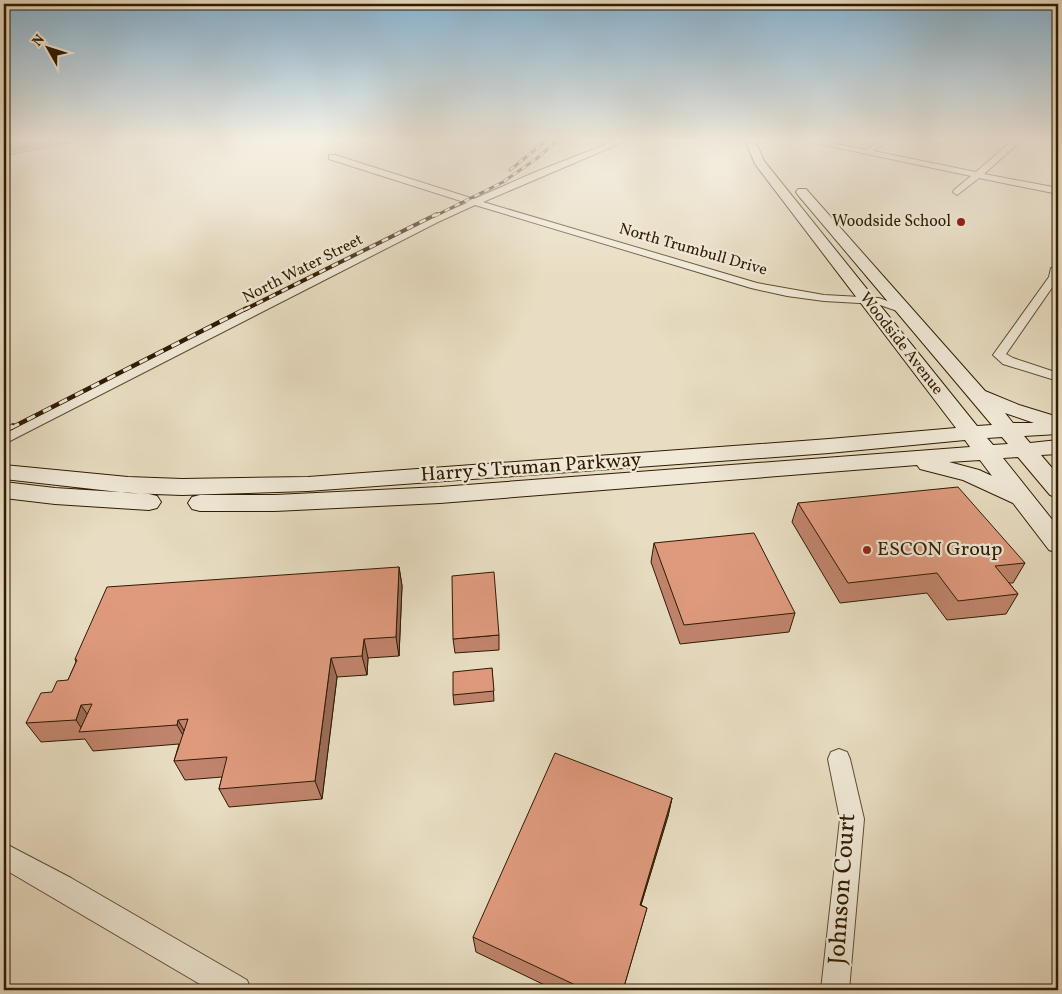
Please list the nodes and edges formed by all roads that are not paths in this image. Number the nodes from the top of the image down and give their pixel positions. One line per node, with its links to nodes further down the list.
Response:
1 (425, 186): 9 (street, North Trumbull Drive)
2 (512, 186): 9 (street, North Water Street)
3 (778, 186): 11 (main road, Woodside Avenue)
4 (797, 186): 12 (main road, Woodside Avenue)
5 (964, 186): 8 (street)
6 (1035, 186): 7 (street)
7 (1058, 191)
8 (957, 192)
9 (474, 202): 11 (street, North Trumbull Drive); 21 (street, North Water Street)
10 (1055, 270): 13 (street)
11 (868, 301): 12 (street, North Trumbull Drive); 14 (main road, Woodside Avenue)
12 (906, 311): 15 (main road, Woodside Avenue)
13 (1058, 377)
14 (938, 390): 19 (main road, Woodside Avenue); 20 (main road)
15 (978, 395): 16 (main road); 18 (main road, Woodside Avenue)
16 (1058, 423)
17 (1058, 428): 18 (main road, Harry S Truman Parkway)
18 (1008, 430): 19 (main road, Harry S Truman Parkway); 23 (main road, Woodside Avenue)
19 (971, 433): 20 (main road, Harry S Truman Parkway); 24 (main road, Woodside Avenue)
20 (910, 438): 26 (main road, Harry S Truman Parkway)
21 (4, 440)
22 (1058, 447): 23 (main road, Harry S Truman Parkway)
23 (1024, 450): 24 (main road, Harry S Truman Parkway); 28 (main road, Woodside Avenue)
24 (986, 452): 25 (main road, Harry S Truman Parkway); 29 (main road, Woodside Avenue)
25 (899, 459): 27 (main road, Harry S Truman Parkway); 29 (main road)
26 (15, 474)
27 (4, 490)
28 (1058, 490)
29 (1026, 503): 30 (main road, Woodside Avenue)
30 (1058, 544)
31 (839, 759): 34 (street, Johnson Court)
32 (4, 855): 33 (street)
33 (237, 990)
34 (835, 990)

